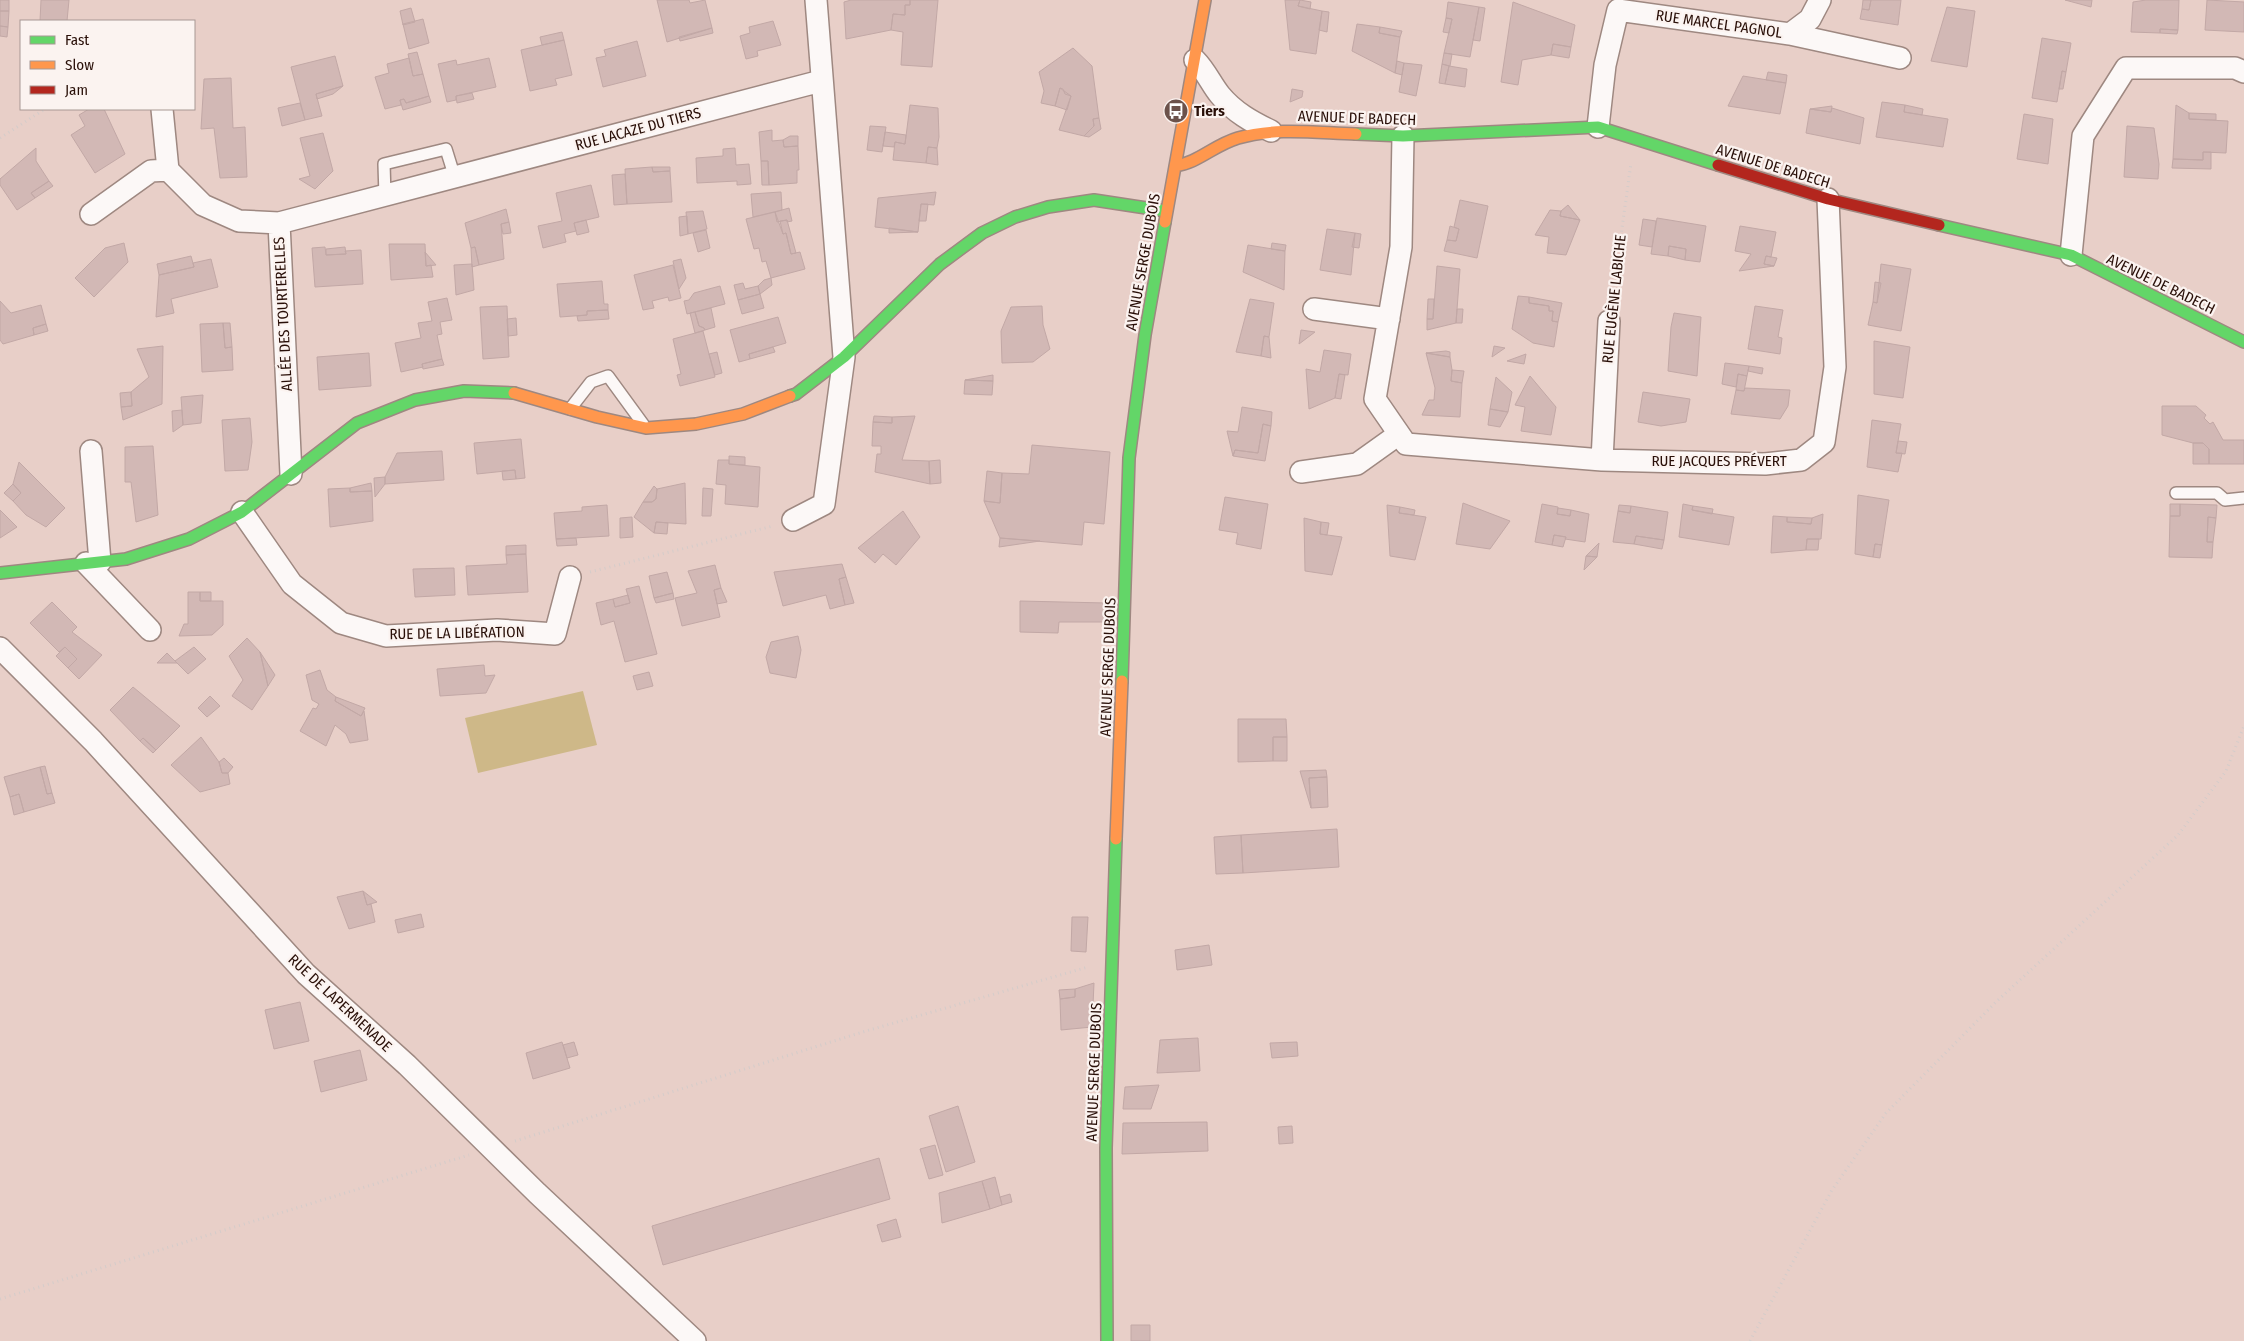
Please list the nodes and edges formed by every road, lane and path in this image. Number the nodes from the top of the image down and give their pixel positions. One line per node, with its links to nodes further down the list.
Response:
1 (816, 0): 9 (street)
2 (1205, 0): 7 (street, AVENUE SERGE DUBOIS)
3 (1820, 0): 5 (street, RUE MARCEL PAGNOL)
4 (1618, 5): 5 (street, RUE MARCEL PAGNOL); 12 (street, RUE MARCEL PAGNOL)
5 (1790, 34): 6 (street, RUE MARCEL PAGNOL)
6 (1900, 58)
7 (1195, 60): 13 (street); 17 (street, AVENUE SERGE DUBOIS)
8 (2244, 72): 25 (street)
9 (821, 81): 19 (street, RUE LACAZE DU TIERS); 30 (street)
10 (43, 110): 15 (path)
11 (162, 110): 18 (street)
12 (1598, 127): 14 (street, AVENUE DE BADECH); 16 (street, AVENUE DE BADECH)
13 (1271, 130): 14 (street, AVENUE DE BADECH); 17 (street, AVENUE DE BADECH)
14 (1403, 136): 27 (street, RUE JACQUES PRÉVERT)
15 (0, 138)
16 (1634, 139): 21 (street, AVENUE DE BADECH); 28 (path, RUE EUGÈNE LABICHE)
17 (1174, 166): 22 (street, AVENUE SERGE DUBOIS)
18 (168, 170): 23 (street); 24 (street, ALLÉE DES TOURTERELLES)
19 (456, 178): 20 (street, RUE LACAZE DU TIERS); 20 (lane)
20 (385, 196): 24 (street, RUE LACAZE DU TIERS)
21 (1828, 198): 25 (street, AVENUE DE BADECH); 35 (street, RUE JACQUES PRÉVERT)
22 (1166, 210): 30 (street); 48 (street, AVENUE SERGE DUBOIS)
23 (91, 214)
24 (279, 223): 37 (street, ALLÉE DES TOURTERELLES)
25 (2071, 256): 29 (street, AVENUE DE BADECH)
26 (1314, 309): 27 (street)
27 (1389, 319): 33 (street, RUE JACQUES PRÉVERT)
28 (1609, 321): 35 (street, RUE EUGÈNE LABICHE)
29 (2244, 342)
30 (844, 357): 32 (street); 41 (street)
31 (570, 409): 32 (street); 32 (lane); 37 (street)
32 (646, 428)
33 (1400, 434): 35 (street, RUE JACQUES PRÉVERT); 36 (street)
34 (91, 451): 42 (street)
35 (1602, 460)
36 (1301, 472)
37 (290, 474): 40 (street)
38 (2176, 493): 39 (lane)
39 (2244, 498)
40 (242, 512): 42 (street); 44 (street, RUE DE LA LIBÉRATION)
41 (793, 520): 44 (path)
42 (93, 562): 43 (street); 45 (street)
43 (0, 574)
44 (570, 577)
45 (150, 630)
46 (0, 648): 49 (street, RUE DE LAPERMENADE)
47 (2244, 726): 53 (path)
48 (1113, 960): 49 (path); 52 (street, AVENUE SERGE DUBOIS)
49 (491, 1148): 50 (path); 51 (street, RUE DE LAPERMENADE)
50 (0, 1299)
51 (695, 1341)
52 (1107, 1341)
53 (1750, 1341)

